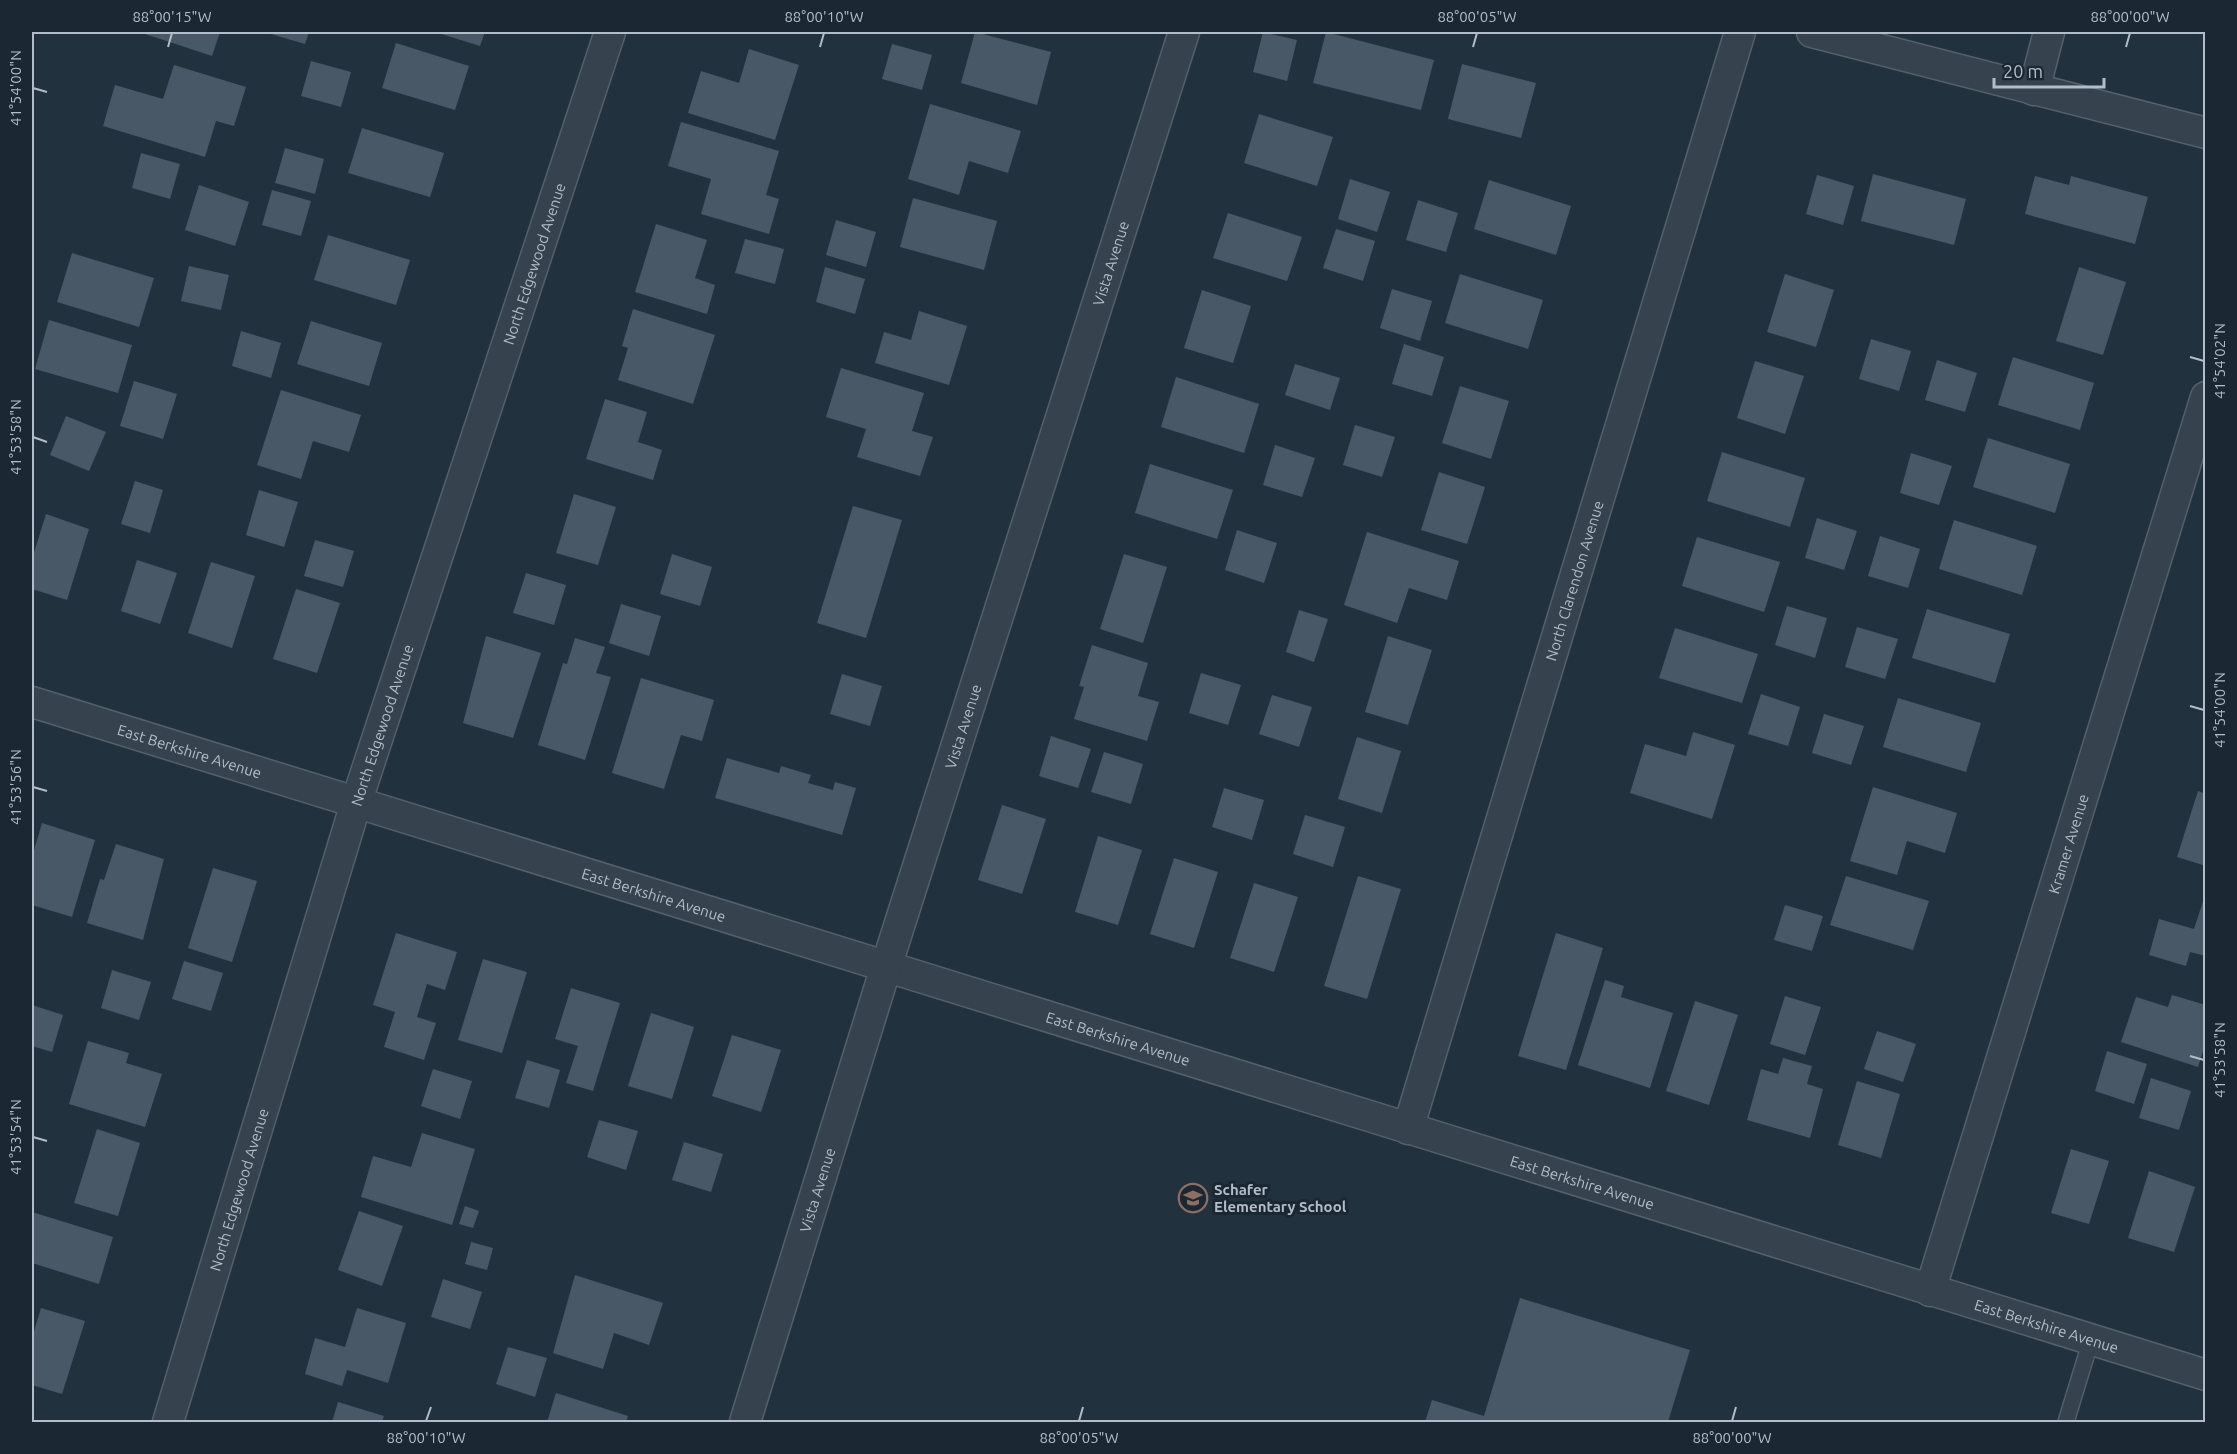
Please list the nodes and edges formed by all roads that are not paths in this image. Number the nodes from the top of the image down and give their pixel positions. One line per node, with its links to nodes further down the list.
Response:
1 (610, 32): 10 (street, North Edgewood Avenue)
2 (1184, 32): 11 (street, Vista Avenue)
3 (1740, 32): 12 (street, North Clarendon Avenue)
4 (1812, 32): 6 (street)
5 (2049, 32): 6 (street)
6 (2034, 90): 7 (street)
7 (2205, 133)
8 (2205, 397): 13 (street, Kramer Avenue)
9 (32, 702): 10 (street, East Berkshire Avenue)
10 (356, 803): 11 (street, East Berkshire Avenue); 16 (street, North Edgewood Avenue)
11 (886, 967): 12 (street, East Berkshire Avenue); 17 (street, Vista Avenue)
12 (1408, 1129): 13 (street, East Berkshire Avenue)
13 (1930, 1291): 14 (street, East Berkshire Avenue)
14 (2091, 1340): 15 (street, East Berkshire Avenue); 18 (lane)
15 (2205, 1376)
16 (168, 1422)
17 (745, 1422)
18 (2066, 1422)

